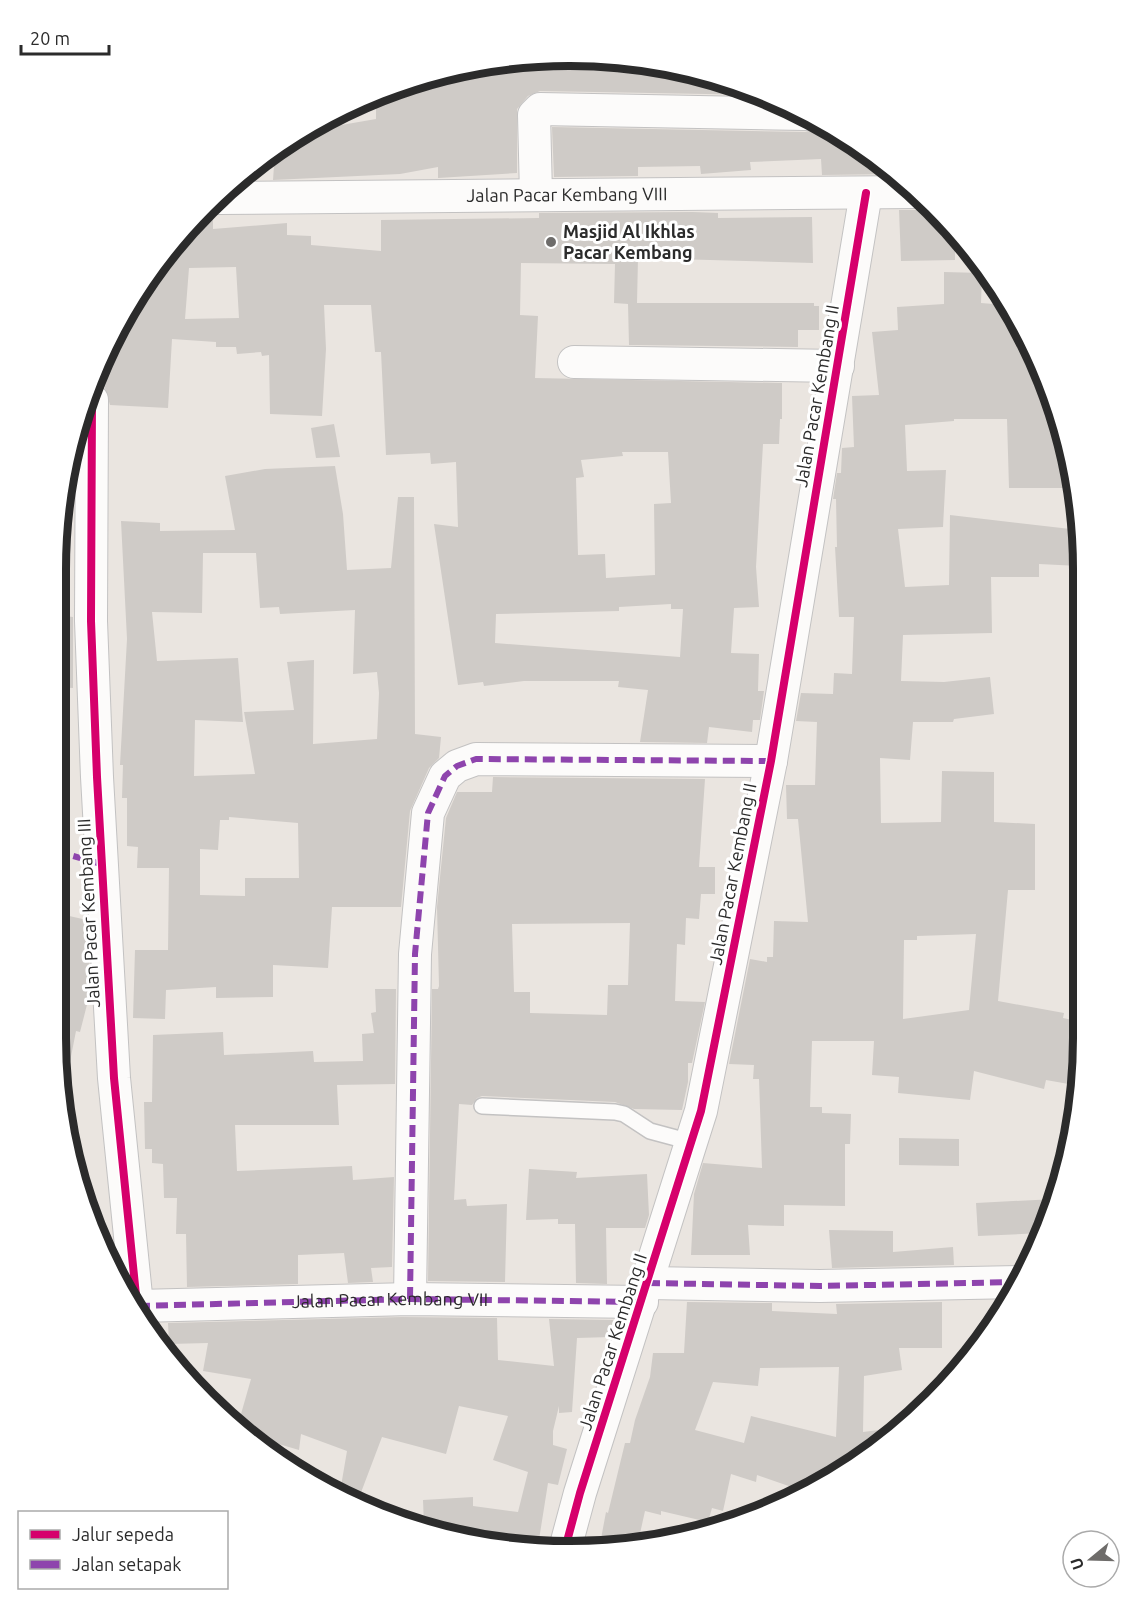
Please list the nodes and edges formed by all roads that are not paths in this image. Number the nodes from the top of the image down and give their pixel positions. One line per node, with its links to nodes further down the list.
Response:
1 (783, 114): 4 (street)
2 (902, 192): 3 (street, Jalan Pacar Kembang VIII)
3 (866, 193): 4 (street, Jalan Pacar Kembang VIII); 7 (street, Jalan Pacar Kembang II)
4 (536, 194): 5 (street, Jalan Pacar Kembang VIII)
5 (230, 198)
6 (574, 362): 7 (street)
7 (838, 366): 9 (street, Jalan Pacar Kembang II)
8 (92, 411): 14 (street, Jalan Pacar Kembang III)
9 (771, 761): 11 (street, Jalan Pacar Kembang II); 15 (street)
10 (482, 1106): 11 (lane)
11 (691, 1142): 13 (street, Jalan Pacar Kembang II)
12 (1010, 1282): 13 (street, Jalan Pacar Kembang VII)
13 (645, 1293): 15 (street, Jalan Pacar Kembang VII); 17 (street, Jalan Pacar Kembang II)
14 (136, 1294)
15 (410, 1299): 16 (street, Jalan Pacar Kembang VII)
16 (146, 1310)
17 (567, 1541)

